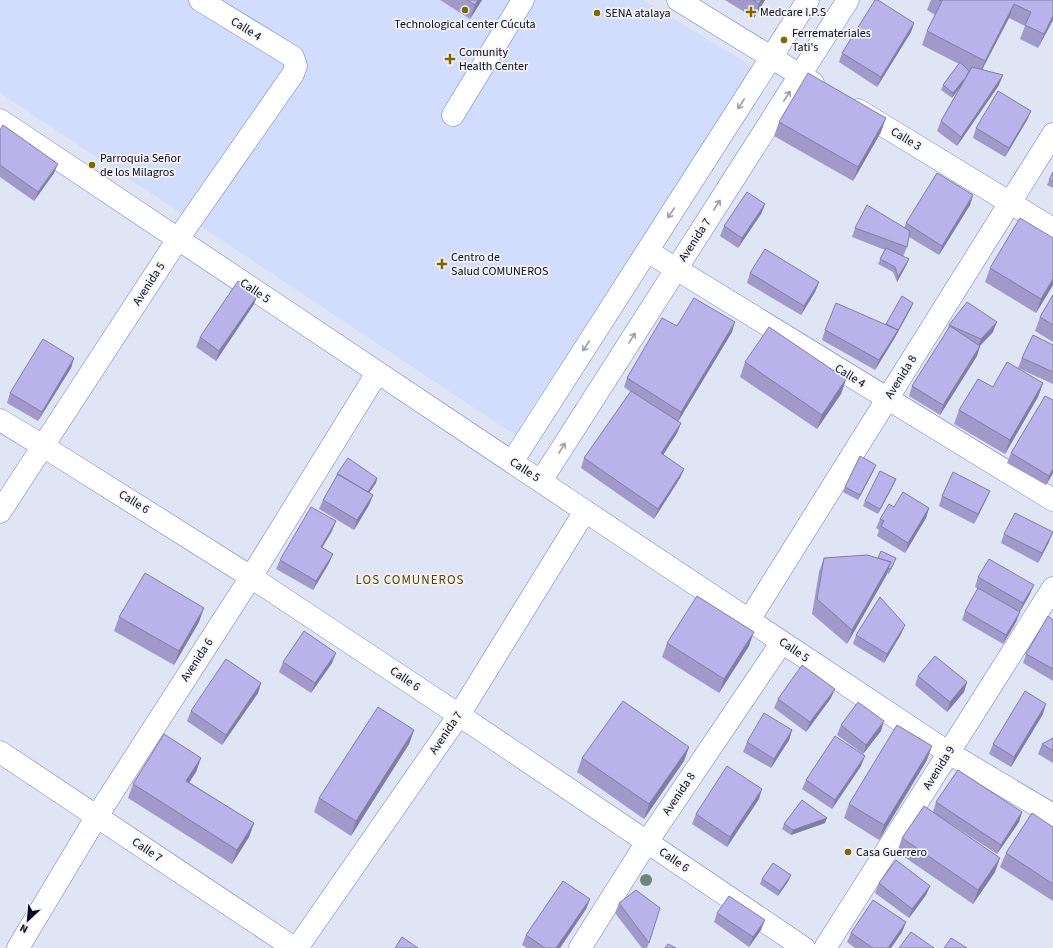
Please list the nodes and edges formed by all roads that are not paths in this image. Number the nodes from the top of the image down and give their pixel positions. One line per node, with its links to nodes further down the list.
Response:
1 (200, 0): 6 (street, Calle 4)
2 (523, 0): 9 (street)
3 (678, 0): 7 (street, Calle 3)
4 (808, 0): 7 (street)
5 (848, 0): 8 (street, Avenida 7)
6 (293, 57): 14 (street, Avenida 5)
7 (771, 57): 8 (street, Calle 3); 15 (street, one-way to 15)
8 (800, 75): 12 (street, Calle 3); 16 (street, Avenida 7, one-way to 8)
9 (453, 115)
10 (0, 120): 14 (street, Calle 5)
11 (1053, 134): 12 (street, Avenida 8)
12 (1010, 203): 13 (street, Calle 3); 18 (street, Avenida 8)
13 (1053, 229)
14 (178, 239): 17 (street, Calle 5); 20 (street, Avenida 5)
15 (647, 250): 16 (street, Calle 4); 21 (street, one-way to 21)
16 (677, 269): 18 (street, Calle 4); 22 (street, Avenida 7, one-way to 16)
17 (377, 373): 21 (street, Calle 5); 26 (street, Avenida 6)
18 (887, 398): 23 (street, Calle 4); 28 (street, Avenida 8)
19 (0, 420): 20 (street, Calle 6)
20 (43, 446): 25 (street, Avenida 5); 26 (street, Calle 6)
21 (512, 462): 22 (street, Calle 5)
22 (541, 481): 24 (street, Calle 5)
23 (1053, 500)
24 (585, 511): 28 (street, Calle 5); 30 (street, Avenida 7)
25 (0, 512)
26 (251, 577): 30 (street, Calle 6); 34 (street, Avenida 6)
27 (1053, 588): 32 (street, Avenida 9)
28 (749, 620): 29 (street, Calle 5)
29 (782, 642): 32 (street, Calle 5); 35 (street, Avenida 8)
30 (458, 715): 35 (street, Calle 6); 37 (street, Avenida 7)
31 (0, 752): 34 (street, Calle 7)
32 (949, 753): 33 (street, Calle 5); 40 (street, Avenida 9)
33 (1053, 815)
34 (97, 816): 36 (street, Avenida 6); 37 (street, Calle 7)
35 (647, 842): 38 (street, Avenida 8); 39 (street, Calle 6)
36 (18, 948)
37 (295, 948)
38 (580, 948)
39 (804, 948)
40 (825, 948)

